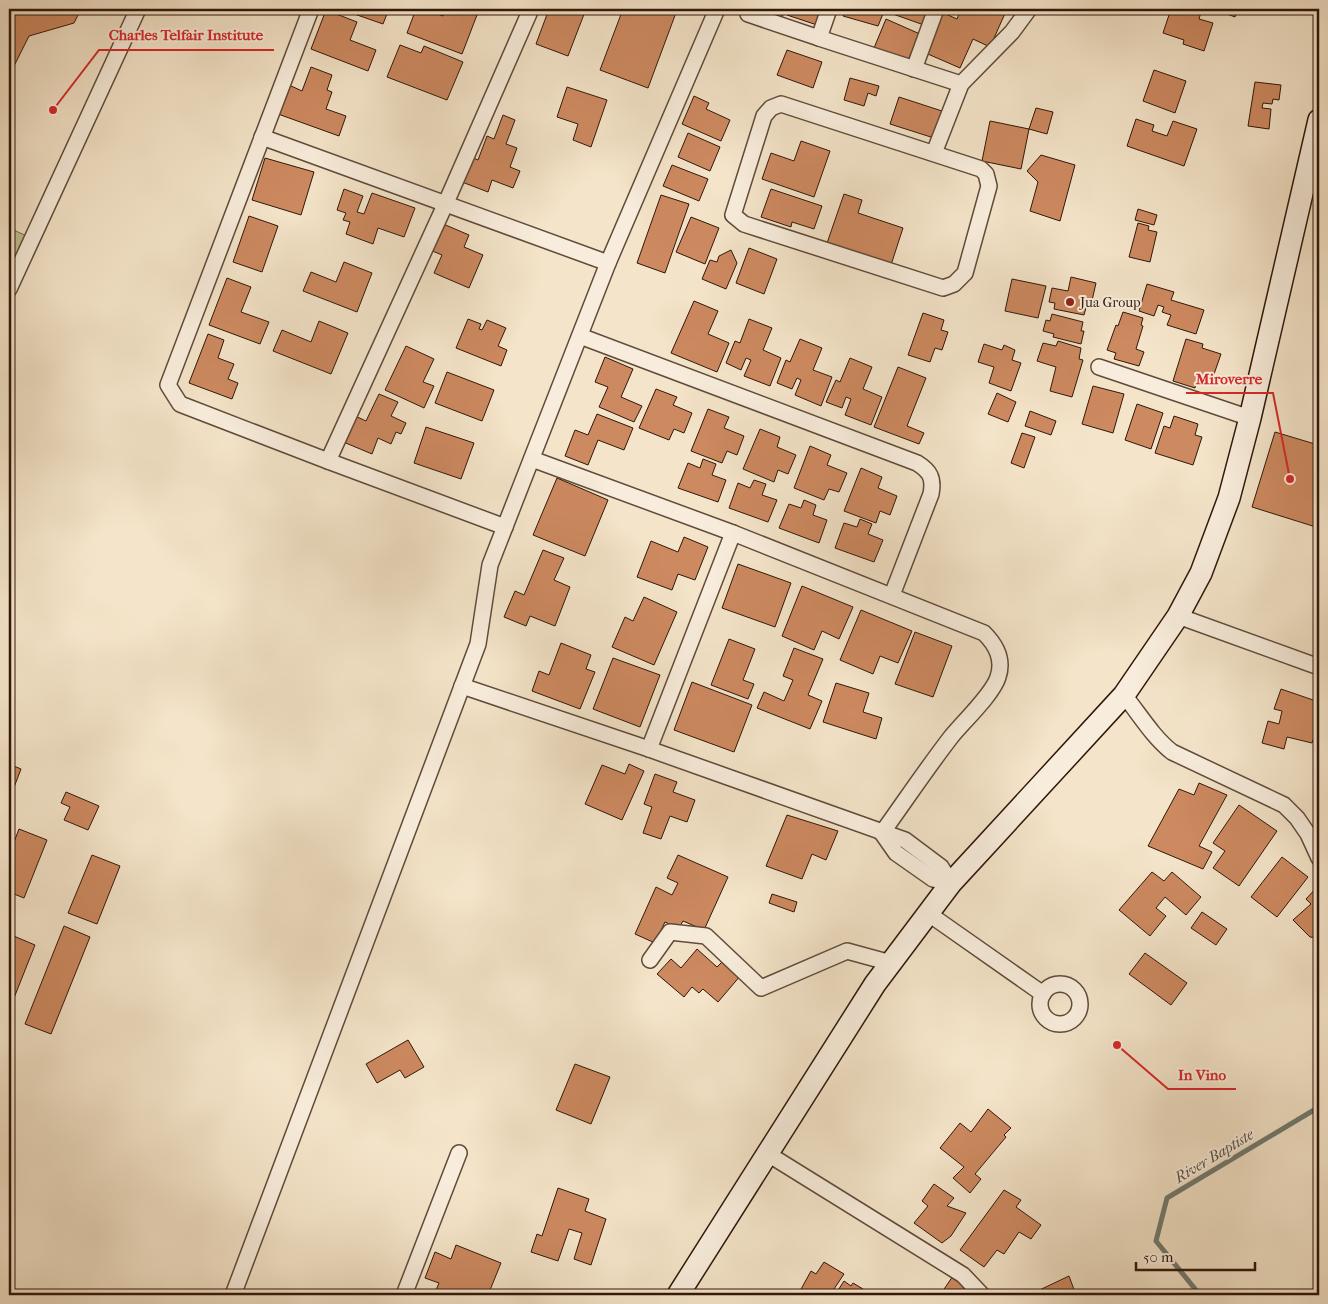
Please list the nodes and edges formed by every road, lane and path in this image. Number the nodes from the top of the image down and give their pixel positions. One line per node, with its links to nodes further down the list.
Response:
1 (138, 9): 17 (street)
2 (311, 9): 13 (street)
3 (531, 9): 15 (street)
4 (829, 9): 9 (street)
5 (936, 9): 10 (street)
6 (1028, 9): 11 (street)
7 (711, 10): 16 (street)
8 (748, 14): 9 (street)
9 (819, 38): 10 (street)
10 (914, 69): 11 (street)
11 (961, 84): 14 (street)
12 (1319, 120): 20 (main road)
13 (262, 137): 15 (street); 22 (street)
14 (934, 153): 14 (street)
15 (445, 205): 16 (street); 22 (street)
16 (608, 263): 18 (street)
17 (9, 289)
18 (580, 336): 21 (street); 25 (street)
19 (1099, 368): 20 (street)
20 (1250, 418): 26 (main road)
21 (532, 459): 23 (street); 24 (street)
22 (328, 461): 23 (street)
23 (505, 527): 28 (street)
24 (732, 533): 25 (street); 30 (street)
25 (892, 595): 31 (street)
26 (1178, 616): 27 (street); 29 (main road)
27 (1319, 667)
28 (462, 686): 30 (street); 40 (street)
29 (1124, 695): 32 (street); 33 (main road)
30 (649, 749): 31 (street)
31 (882, 833): 33 (street)
32 (1319, 858)
33 (951, 884): 34 (main road)
34 (929, 914): 36 (main road); 37 (street)
35 (650, 960): 36 (street)
36 (891, 963): 39 (main road)
37 (1043, 994)
38 (459, 1153): 41 (street)
39 (768, 1154): 42 (main road); 43 (street)
40 (233, 1295)
41 (404, 1295)
42 (678, 1295)
43 (982, 1295)

